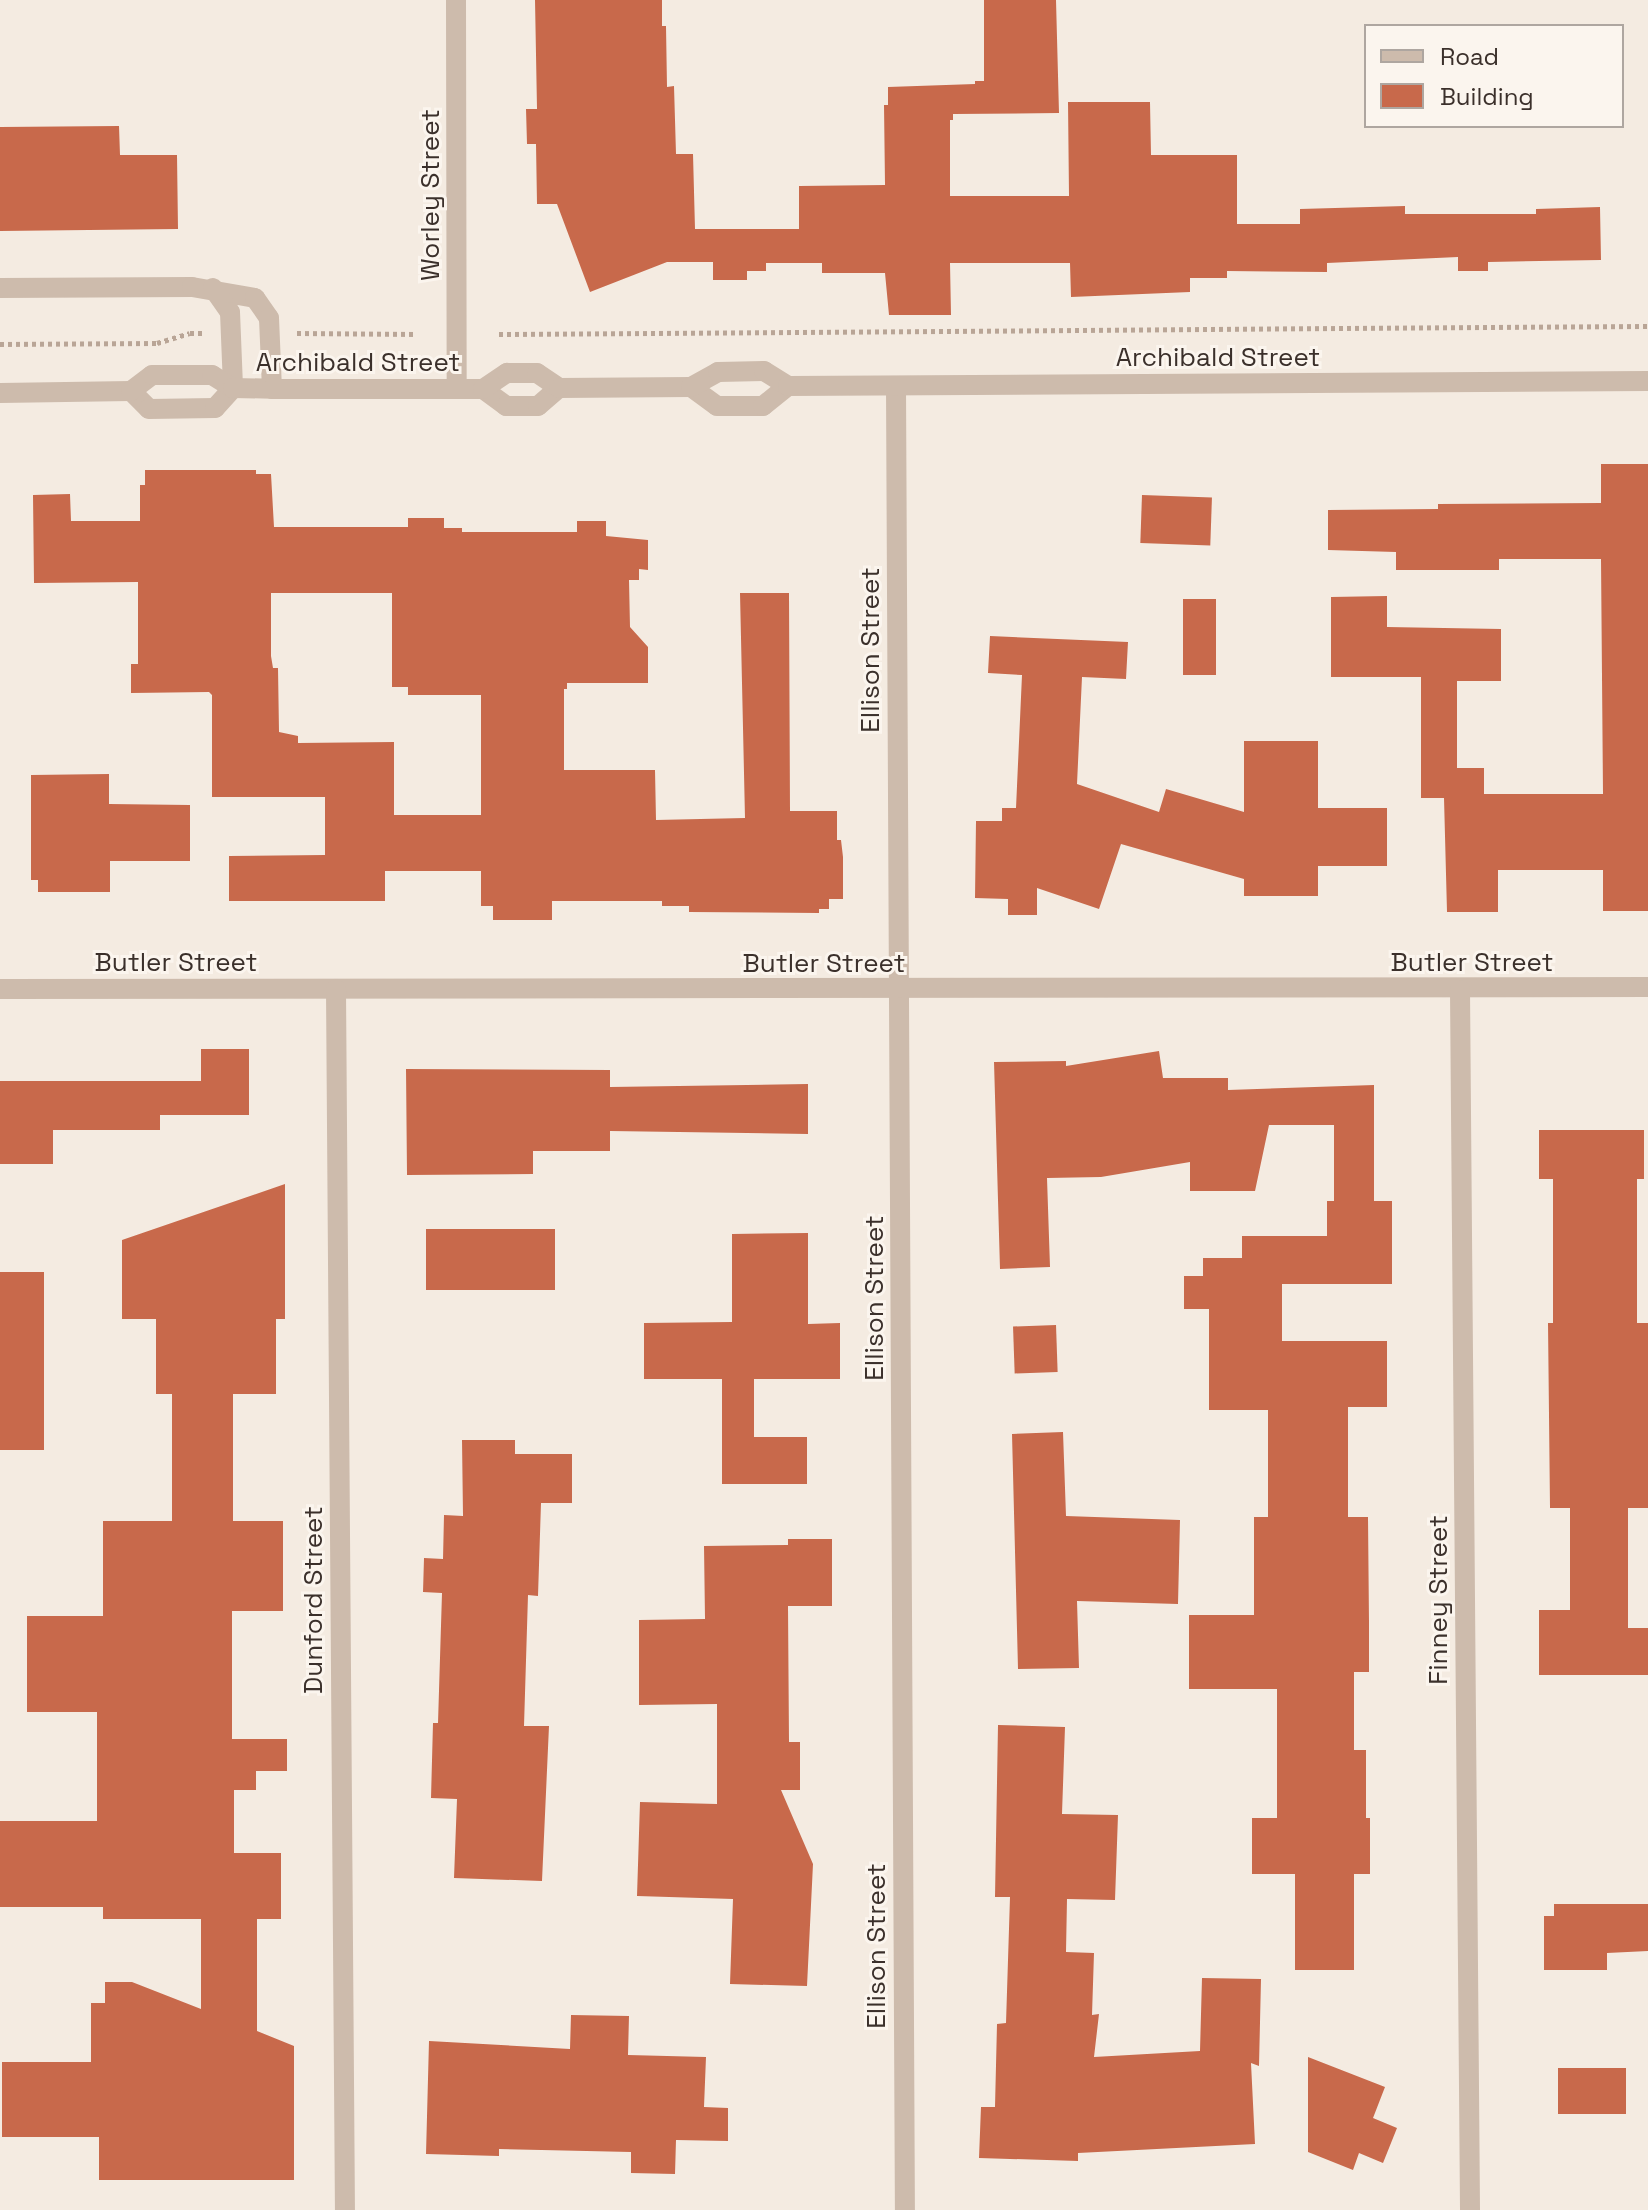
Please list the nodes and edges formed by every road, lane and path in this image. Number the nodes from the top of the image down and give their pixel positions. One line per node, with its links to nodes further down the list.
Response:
1 (456, 0): 17 (street, Worley Street)
2 (0, 288): 3 (street)
3 (213, 288): 14 (street); 16 (street)
4 (1648, 326): 8 (path)
5 (207, 333): 9 (path)
6 (294, 333): 7 (path)
7 (416, 334)
8 (499, 334)
9 (0, 344)
10 (1648, 381): 12 (street, Archibald Street)
11 (788, 386): 12 (street, Archibald Street); 13 (street, Archibald Street); 13 (street, Archibald Street)
12 (896, 386): 24 (street, Ellison Street)
13 (691, 387): 15 (street, Archibald Street)
14 (233, 388): 16 (street, Archibald Street); 19 (street, Archibald Street); 19 (street, Archibald Street)
15 (559, 388): 18 (street, Archibald Street); 18 (street, Archibald Street)
16 (272, 389): 17 (street, Archibald Street)
17 (457, 389): 18 (street, Archibald Street)
18 (483, 389)
19 (131, 391): 20 (street, Archibald Street)
20 (0, 393)
21 (1648, 987): 25 (street, Butler Street)
22 (0, 989): 23 (street, Butler Street)
23 (336, 989): 24 (street, Butler Street); 26 (street, Dunford Street)
24 (899, 990): 25 (street, Butler Street); 27 (street, Ellison Street)
25 (1460, 990): 28 (street, Finney Street)
26 (345, 2210)
27 (905, 2210)
28 (1470, 2210)

